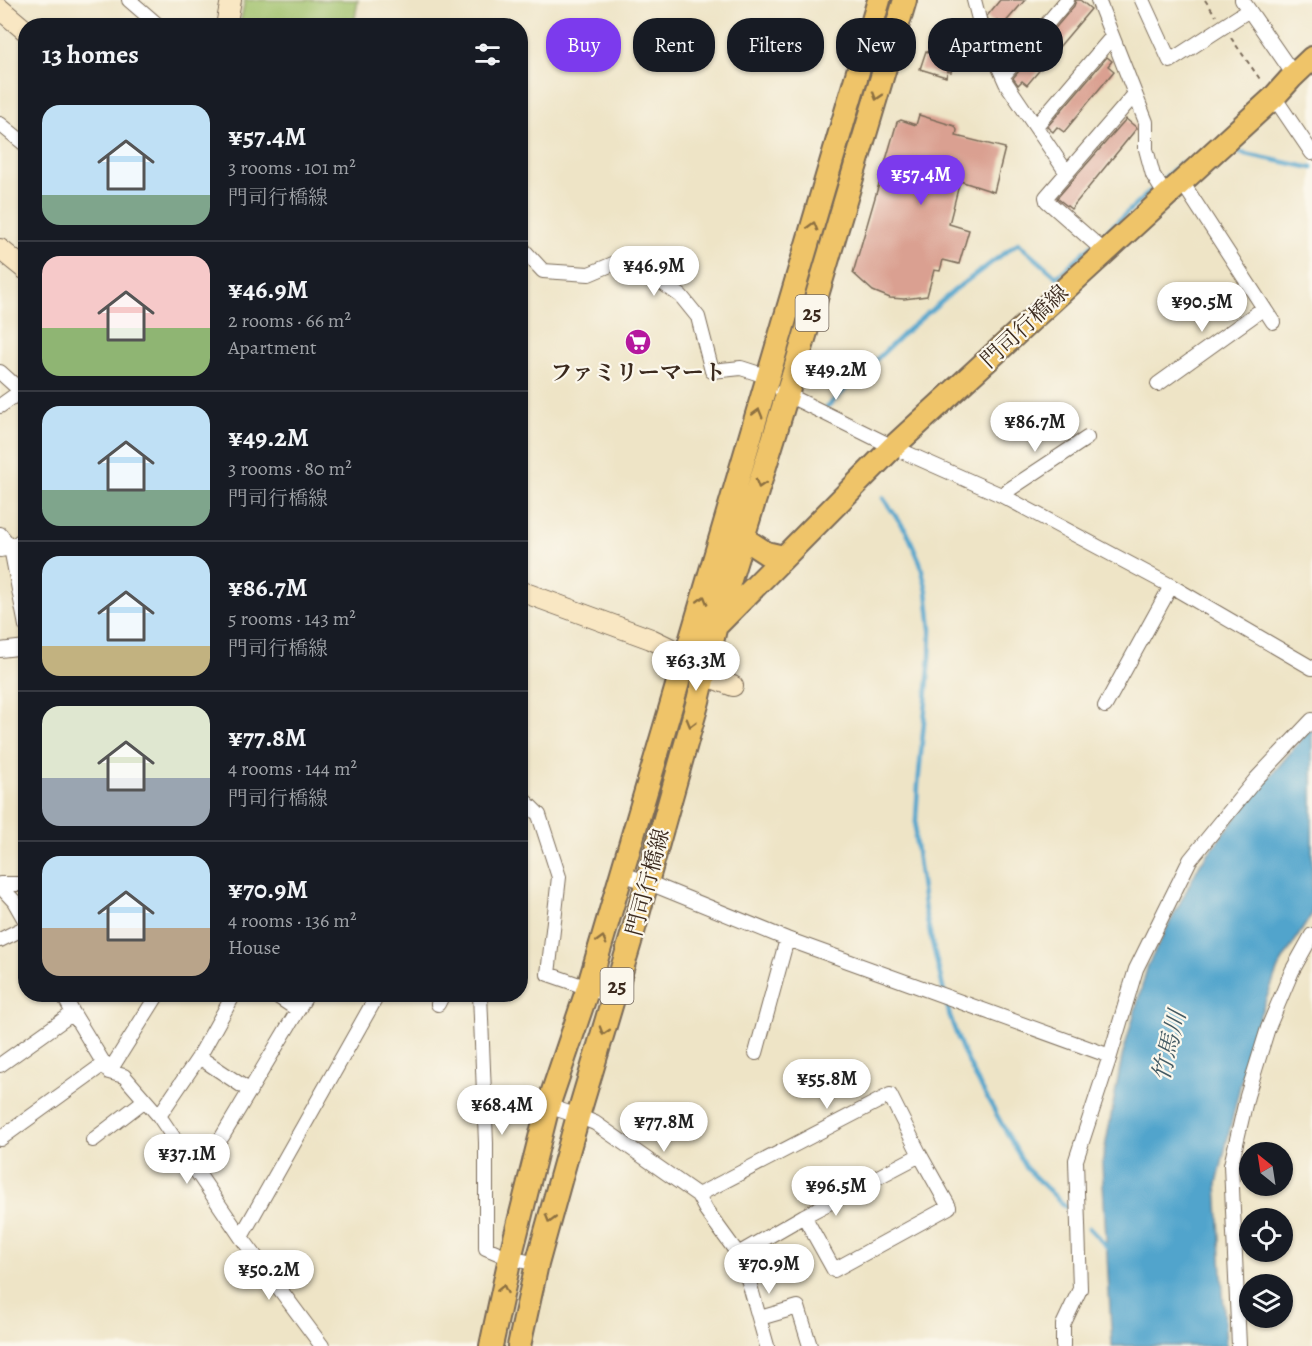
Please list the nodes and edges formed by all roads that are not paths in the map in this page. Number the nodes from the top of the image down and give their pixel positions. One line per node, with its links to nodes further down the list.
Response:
1 (129, 0): 11 (street)
2 (231, 0): 12 (street)
3 (879, 0): 33 (main road, 門司行橋線 / 25, one-way to 3)
4 (905, 0): 36 (main road, 門司行橋線 / 25, one-way to 36)
5 (974, 0): 17 (street)
6 (1067, 0): 17 (street)
7 (1098, 0): 14 (street)
8 (1142, 0): 9 (street)
9 (1245, 5): 16 (street)
10 (0, 9): 13 (street)
11 (150, 18)
12 (228, 18)
13 (18, 24)
14 (1112, 37): 19 (street); 21 (street)
15 (1312, 58): 16 (main road, 門司行橋線 / 25)
16 (1294, 75): 18 (main road, 門司行橋線 / 25)
17 (1003, 76): 21 (street)
18 (1271, 93): 23 (street); 25 (main road, 門司行橋線 / 25)
19 (1135, 94): 24 (street); 25 (street)
20 (0, 124): 22 (street)
21 (1036, 126): 24 (street)
22 (18, 139)
23 (1312, 153)
24 (1067, 173): 26 (street)
25 (1166, 186): 26 (main road, 門司行橋線 / 25); 30 (street)
26 (1098, 245): 40 (main road, 門司行橋線 / 25)
27 (0, 249): 29 (street)
28 (528, 255): 33 (street)
29 (18, 263)
30 (1264, 308): 31 (street); 34 (street)
31 (1273, 322)
32 (0, 372): 35 (street)
33 (767, 381): 36 (street); 53 (main road, 門司行橋線 / 25, one-way to 33)
34 (1158, 384)
35 (18, 387)
36 (787, 395): 40 (street); 43 (main road, 門司行橋線 / 25, one-way to 43)
37 (18, 396): 38 (street)
38 (0, 406)
39 (1087, 438): 41 (street)
40 (893, 447): 41 (street); 46 (main road, 門司行橋線 / 25)
41 (1001, 495): 47 (street)
42 (0, 534): 45 (street)
43 (743, 538): 46 (main road); 50 (main road, 門司行橋線 / 25)
44 (18, 542): 45 (street)
45 (5, 550): 49 (street)
46 (783, 557): 50 (main road, 門司行橋線 / 25)
47 (1171, 586): 54 (street); 57 (street)
48 (528, 594): 53 (street)
49 (18, 597)
50 (716, 625): 53 (main road, 門司行橋線 / 25); 55 (main road, 門司行橋線 / 25)
51 (18, 648): 52 (street)
52 (0, 650)
53 (686, 656): 55 (street); 60 (main road, 門司行橋線 / 25)
54 (1312, 668)
55 (704, 675): 56 (street); 61 (main road, 門司行橋線 / 25, one-way to 61)
56 (733, 686)
57 (1105, 706)
58 (1312, 720): 81 (street)
59 (528, 805): 69 (street)
60 (621, 874): 61 (street); 69 (main road, 門司行橋線 / 25, one-way to 60)
61 (647, 882): 67 (street); 70 (main road, 門司行橋線 / 25)
62 (18, 884): 63 (street)
63 (0, 885): 64 (street)
64 (18, 909)
65 (18, 929): 68 (street)
66 (1312, 935): 107 (street)
67 (787, 939): 80 (street); 81 (street)
68 (0, 940)
69 (588, 988): 70 (street); 87 (main road, 門司行橋線 / 25)
70 (614, 997): 89 (main road, 門司行橋線 / 25, one-way to 89)
71 (67, 1002): 79 (street)
72 (152, 1002): 84 (street)
73 (230, 1002): 82 (street)
74 (286, 1002): 78 (street)
75 (302, 1002): 78 (street)
76 (373, 1002): 96 (street)
77 (480, 1002): 98 (street)
78 (298, 1010): 85 (street)
79 (73, 1013): 83 (street); 84 (street)
80 (756, 1053)
81 (1110, 1056): 106 (street)
82 (199, 1057): 85 (street); 88 (street)
83 (0, 1065)
84 (107, 1068): 86 (street); 91 (street)
85 (250, 1091): 90 (street)
86 (145, 1100): 88 (street); 92 (street)
87 (548, 1106): 89 (street); 98 (main road, 門司行橋線 / 25)
88 (159, 1116): 96 (street)
89 (578, 1116): 94 (street); 99 (main road, 門司行橋線 / 25, one-way to 99)
90 (222, 1137)
91 (0, 1139)
92 (93, 1140)
93 (920, 1155): 94 (street); 95 (street); 95 (street)
94 (698, 1195): 97 (street)
95 (804, 1216): 97 (street)
96 (241, 1237): 101 (street)
97 (738, 1254): 100 (street)
98 (510, 1258): 99 (street); 102 (main road, 門司行橋線 / 25, one-way to 98)
99 (537, 1264): 103 (main road, 門司行橋線 / 25)
100 (760, 1318): 104 (street); 105 (street)
101 (322, 1346)
102 (491, 1346)
103 (519, 1346)
104 (767, 1346)
105 (810, 1346)
106 (1063, 1346)
107 (1239, 1346)

